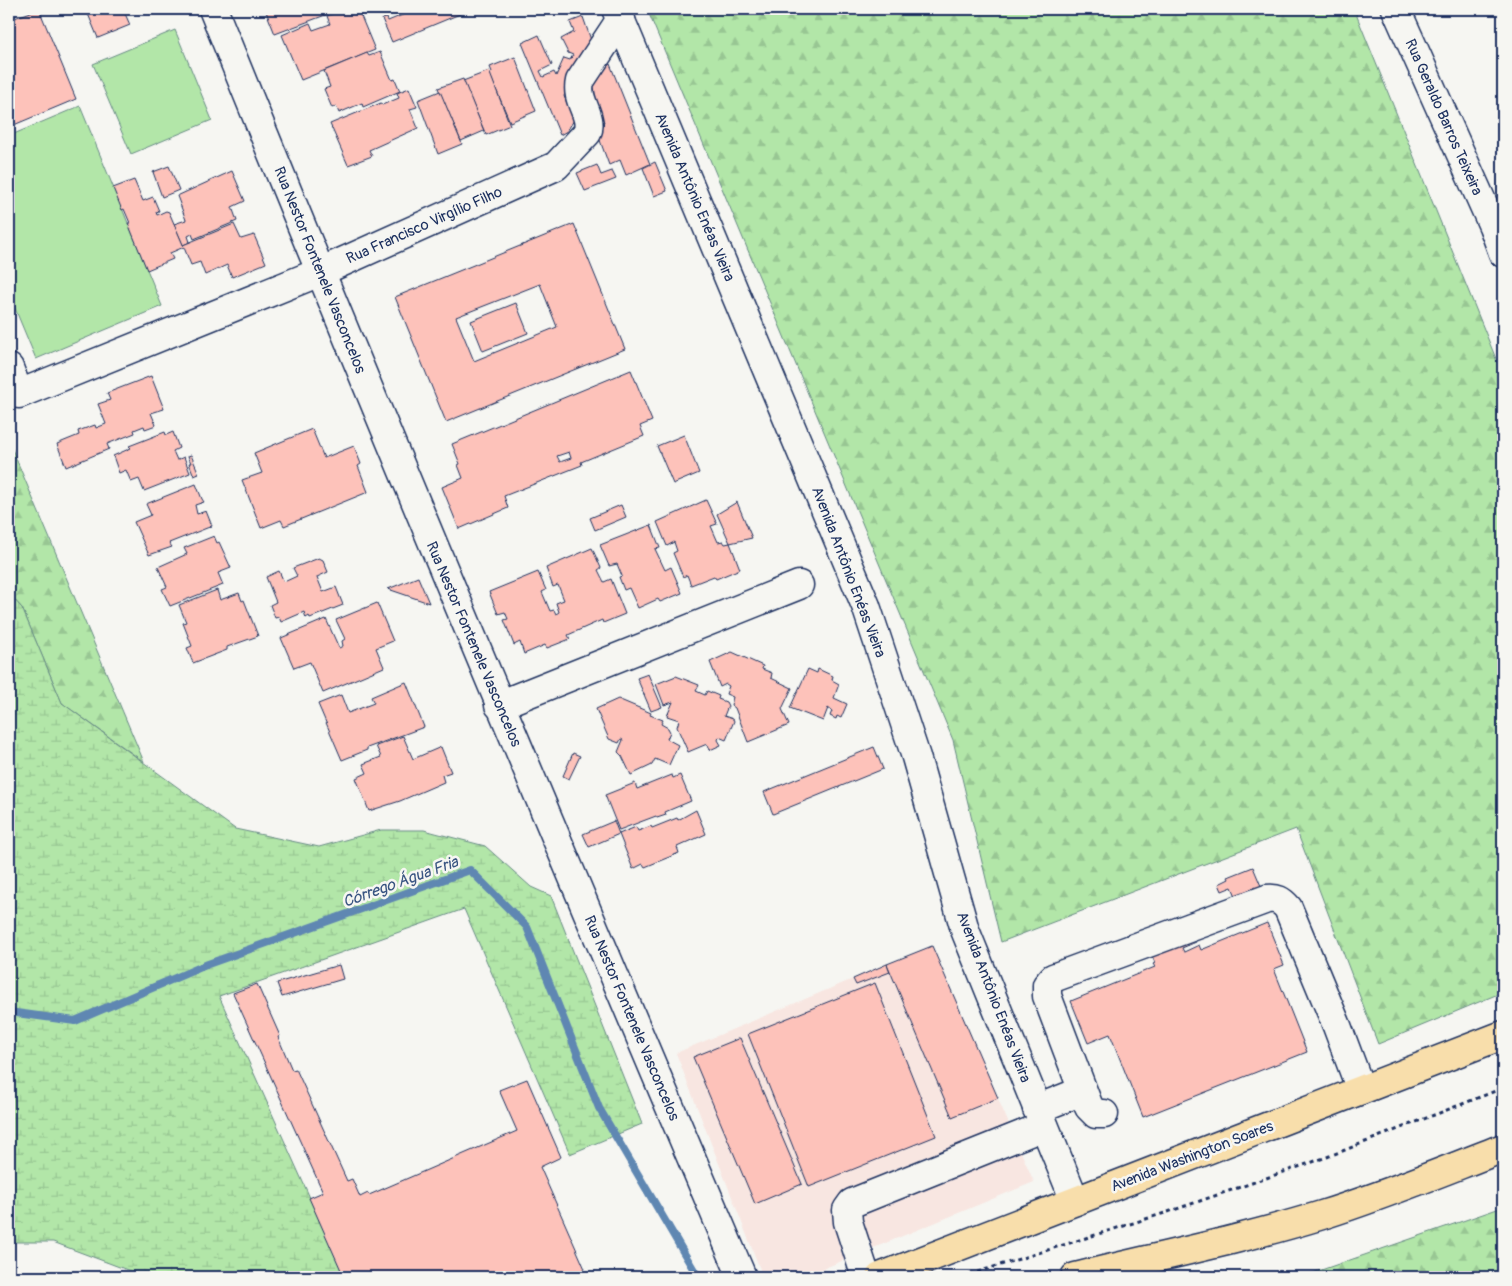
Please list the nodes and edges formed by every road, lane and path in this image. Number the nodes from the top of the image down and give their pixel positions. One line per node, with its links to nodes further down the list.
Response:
1 (213, 9): 6 (street, Rua Nestor Fontenele Vasconcelos)
2 (1396, 9): 4 (street, Rua Geraldo Barros Teixeira)
3 (618, 14): 6 (street, Rua Francisco Virgílio Filho); 15 (street, Avenida Antônio Enéas Vieira)
4 (1498, 224): 5 (street, Rua Geraldo Barros Teixeira)
5 (1503, 253)
6 (320, 272): 7 (street, Rua Francisco Virgílio Filho); 9 (street, Rua Nestor Fontenele Vasconcelos)
7 (9, 368)
8 (799, 585): 9 (street)
9 (499, 705): 18 (street, Rua Nestor Fontenele Vasconcelos)
10 (1503, 1035): 12 (highway, Avenida Washington Soares)
11 (1503, 1088): 21 (path)
12 (1361, 1090): 13 (street); 17 (highway, Avenida Washington Soares)
13 (1082, 1091): 14 (street); 15 (street)
14 (1104, 1114)
15 (1041, 1118): 17 (street, Avenida Antônio Enéas Vieira); 19 (street)
16 (1503, 1148): 22 (highway)
17 (1075, 1201): 20 (highway, Avenida Washington Soares)
18 (742, 1277)
19 (866, 1277)
20 (880, 1277)
21 (962, 1277)
22 (1075, 1277)

